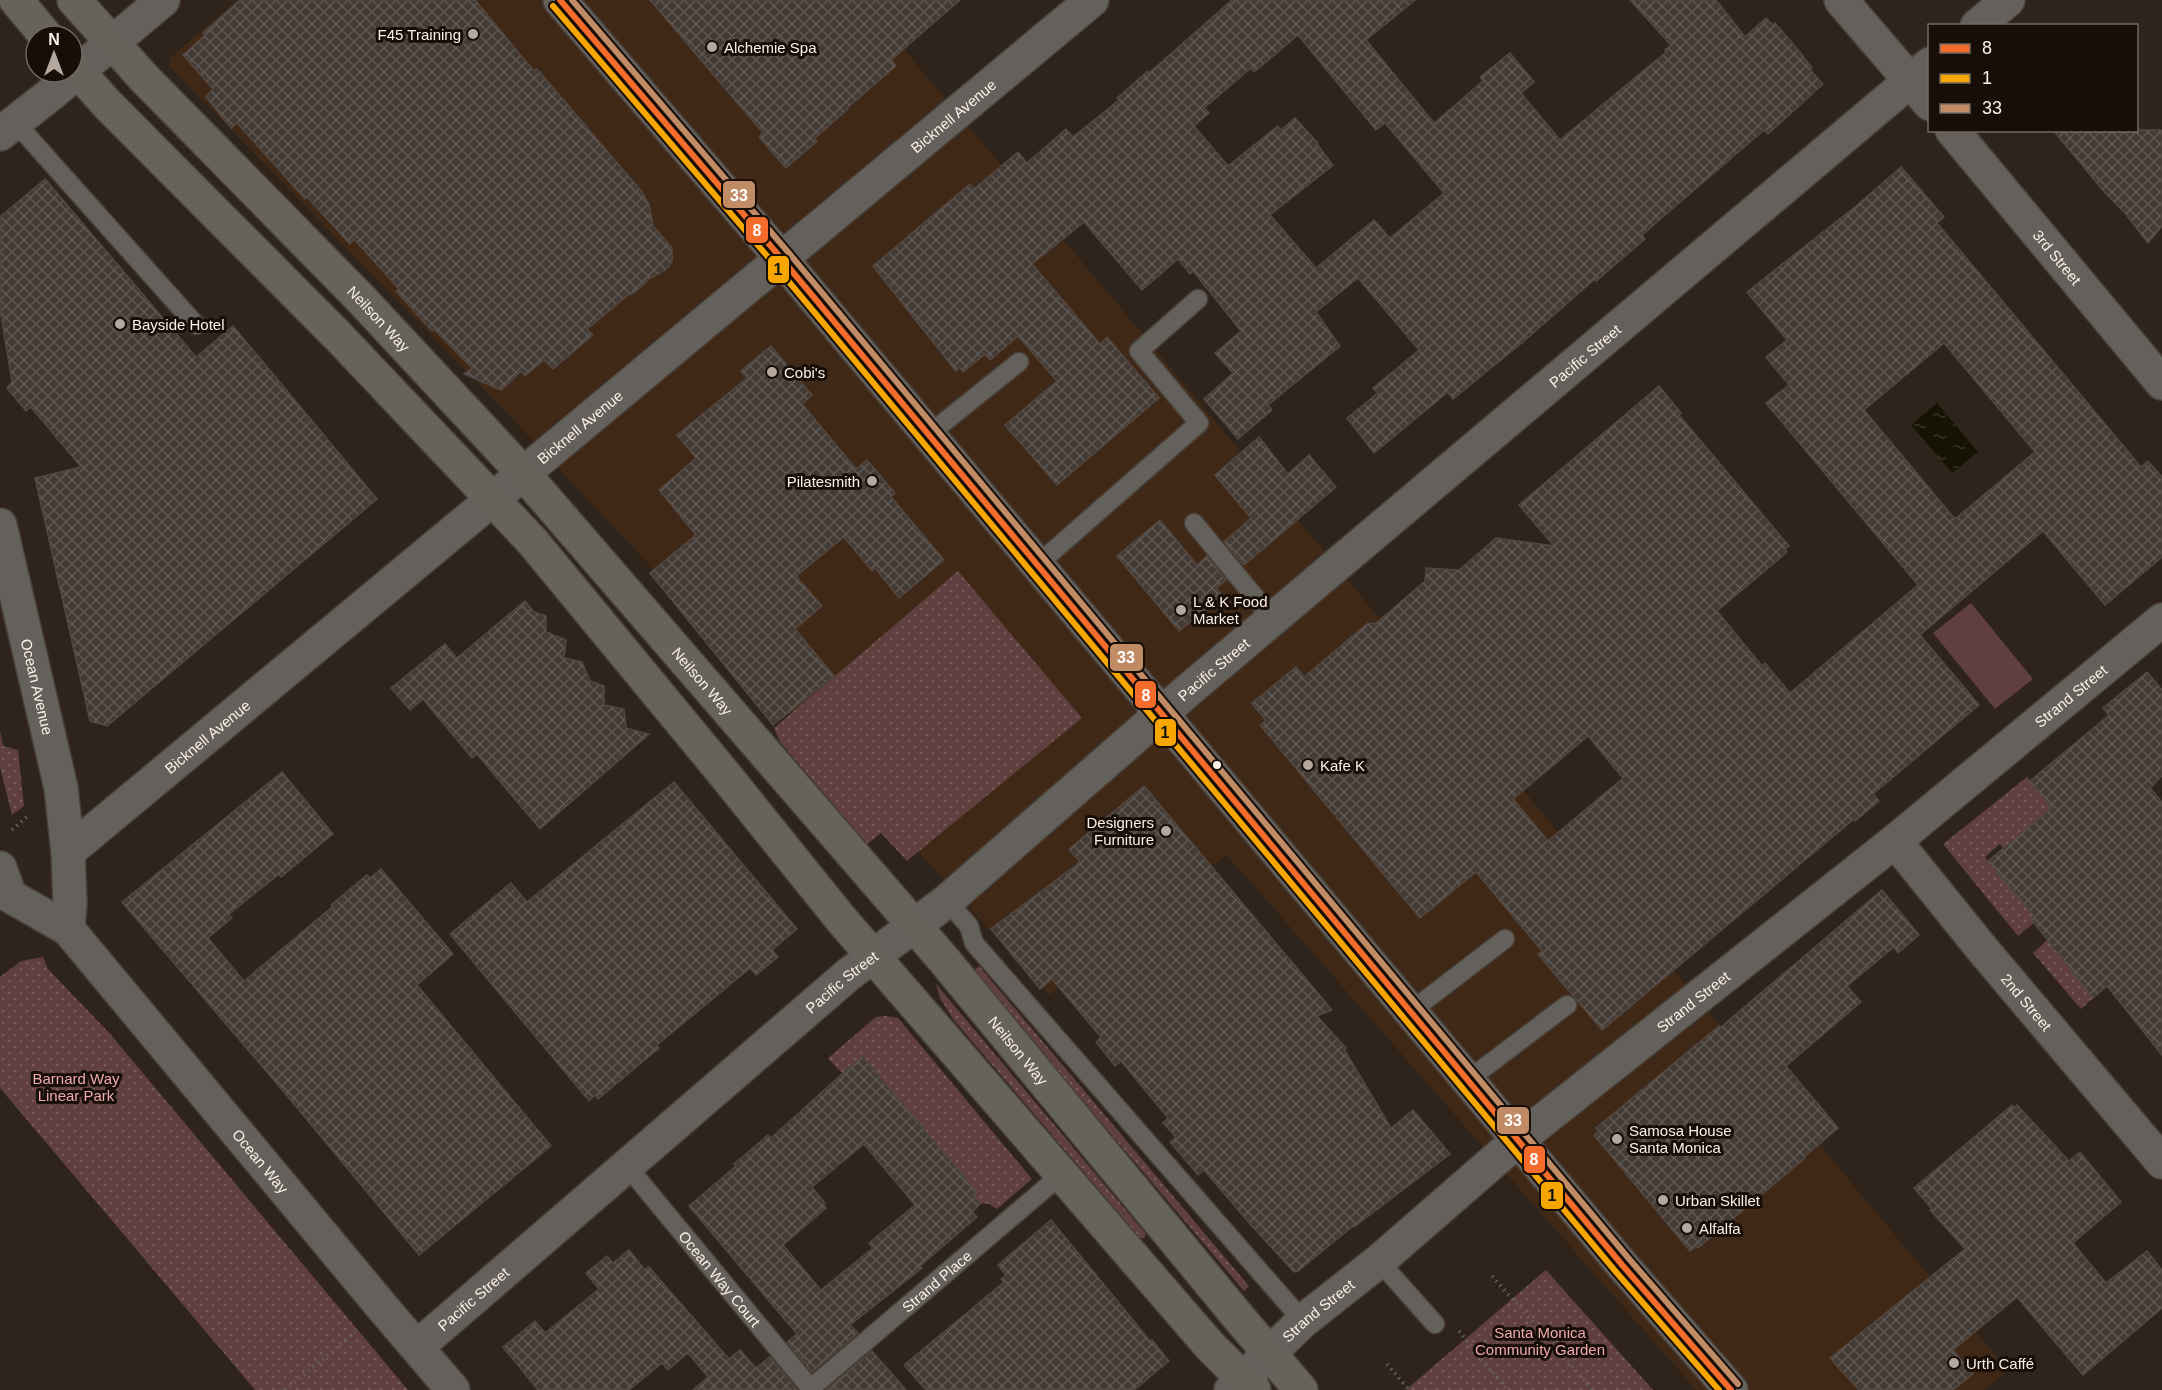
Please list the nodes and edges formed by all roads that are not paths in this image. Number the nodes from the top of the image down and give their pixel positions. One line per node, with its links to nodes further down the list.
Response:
1 (16, 0): 8 (main road)
2 (74, 0): 10 (main road, Neilson Way)
3 (163, 0): 10 (street)
4 (560, 0): 17 (street)
5 (1092, 0): 17 (street, Bicknell Avenue)
6 (1841, 0): 13 (street)
7 (2008, 0): 9 (street)
8 (36, 24)
9 (1979, 24)
10 (111, 42): 11 (street); 23 (main road, Neilson Way)
11 (84, 61)
12 (84, 79): 23 (main road, Neilson Way)
13 (1923, 83): 27 (street, Pacific Street)
14 (56, 84): 15 (street)
15 (8, 128): 19 (lane)
16 (1954, 132): 21 (street, 3rd Street)
17 (781, 258): 22 (street); 23 (street, Bicknell Avenue)
18 (1198, 299): 26 (lane)
19 (196, 325)
20 (1019, 362): 22 (lane)
21 (2162, 383)
22 (928, 435): 26 (street)
23 (509, 486): 31 (street, Bicknell Avenue); 36 (main road, Neilson Way); 36 (main road, Neilson Way)
24 (1194, 523): 27 (lane)
25 (0, 525): 31 (street, Ocean Avenue)
26 (1037, 565): 29 (street)
27 (1273, 619): 29 (street, Pacific Street)
28 (2162, 620): 30 (street, Strand Street)
29 (1161, 714): 33 (street, Pacific Street); 38 (street)
30 (1895, 841): 40 (street, Strand Street); 41 (street, 2nd Street)
31 (68, 852): 34 (street)
32 (4, 890): 34 (street, Ocean Way)
33 (947, 901): 36 (street, Pacific Street); 45 (lane)
34 (68, 929): 47 (street, Ocean Way)
35 (1505, 939): 38 (lane)
36 (895, 940): 42 (street, Pacific Street); 43 (main road, Neilson Way); 48 (main road, Neilson Way)
37 (1567, 1005): 39 (lane)
38 (1410, 1011): 39 (street)
39 (1468, 1080): 40 (street)
40 (1518, 1140): 44 (street, Strand Street); 52 (street)
41 (2162, 1162)
42 (627, 1166): 47 (street, Pacific Street); 49 (lane, Ocean Way Court)
43 (1062, 1174): 48 (main road, Neilson Way); 49 (lane, Strand Place)
44 (1379, 1261): 45 (street, Strand Street); 46 (lane)
45 (1303, 1321): 48 (street, Strand Street)
46 (1444, 1323)
47 (417, 1347): 50 (street, Ocean Way)
48 (1251, 1376): 51 (main road, Neilson Way)
49 (812, 1389)
50 (453, 1390)
51 (1301, 1390)
52 (1731, 1390)

